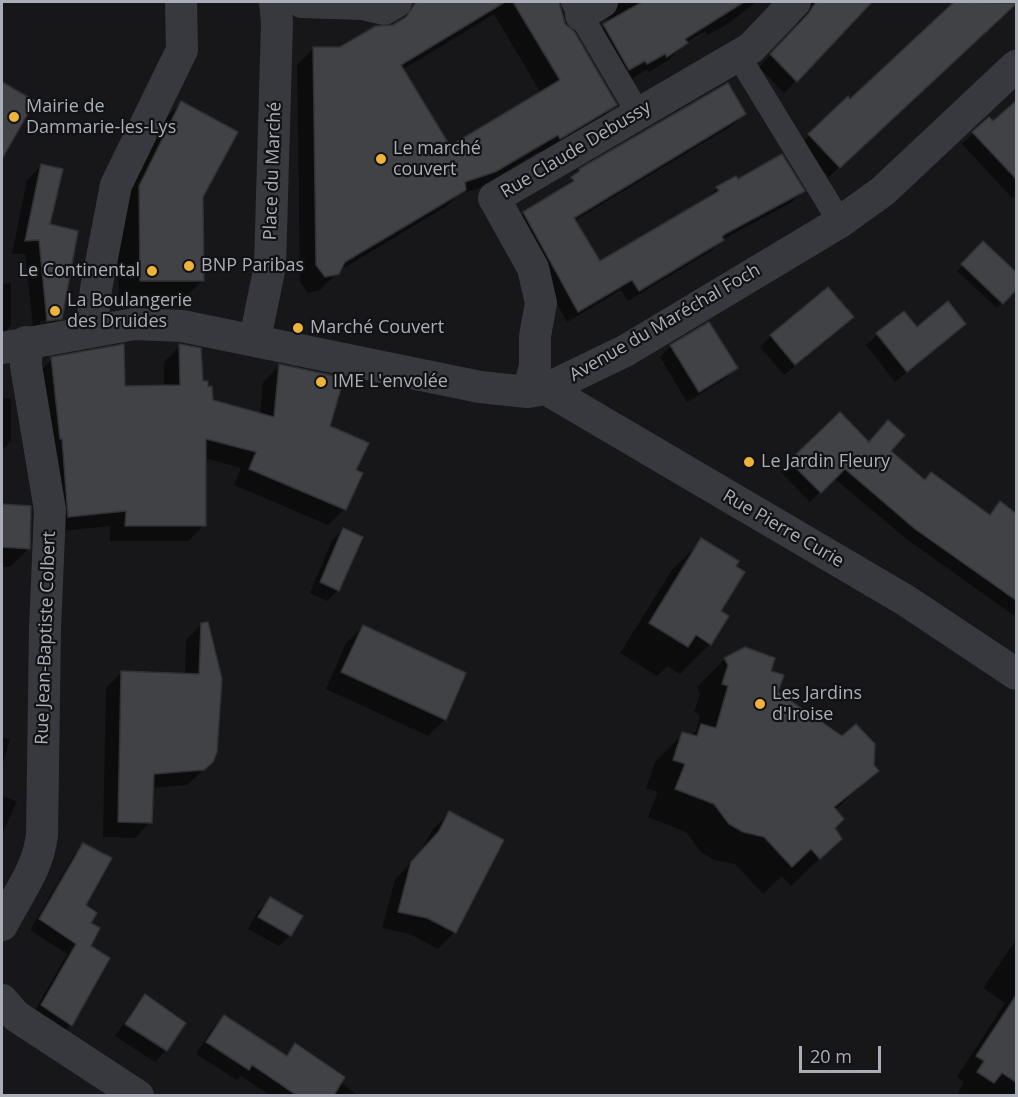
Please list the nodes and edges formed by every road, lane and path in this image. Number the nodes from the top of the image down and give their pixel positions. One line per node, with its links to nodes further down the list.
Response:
1 (181, 2): 11 (street)
2 (275, 2): 12 (street, Place du Marché)
3 (302, 2): 5 (street)
4 (795, 2): 7 (street, Rue Claude Debussy)
5 (390, 5)
6 (585, 6): 9 (street)
7 (738, 55): 9 (street, Rue Claude Debussy); 10 (street)
8 (1017, 66): 10 (street, Avenue du Maréchal Foch)
9 (638, 113): 14 (street, Rue Claude Debussy)
10 (840, 222): 14 (street, Avenue du Maréchal Foch)
11 (91, 331): 12 (street); 13 (street)
12 (255, 339): 14 (street)
13 (14, 345): 16 (street, Rue Jean-Baptiste Colbert)
14 (537, 391): 15 (street, Rue Pierre Curie)
15 (1017, 674)
16 (2, 925)
17 (2, 1000): 18 (street)
18 (138, 1095)

